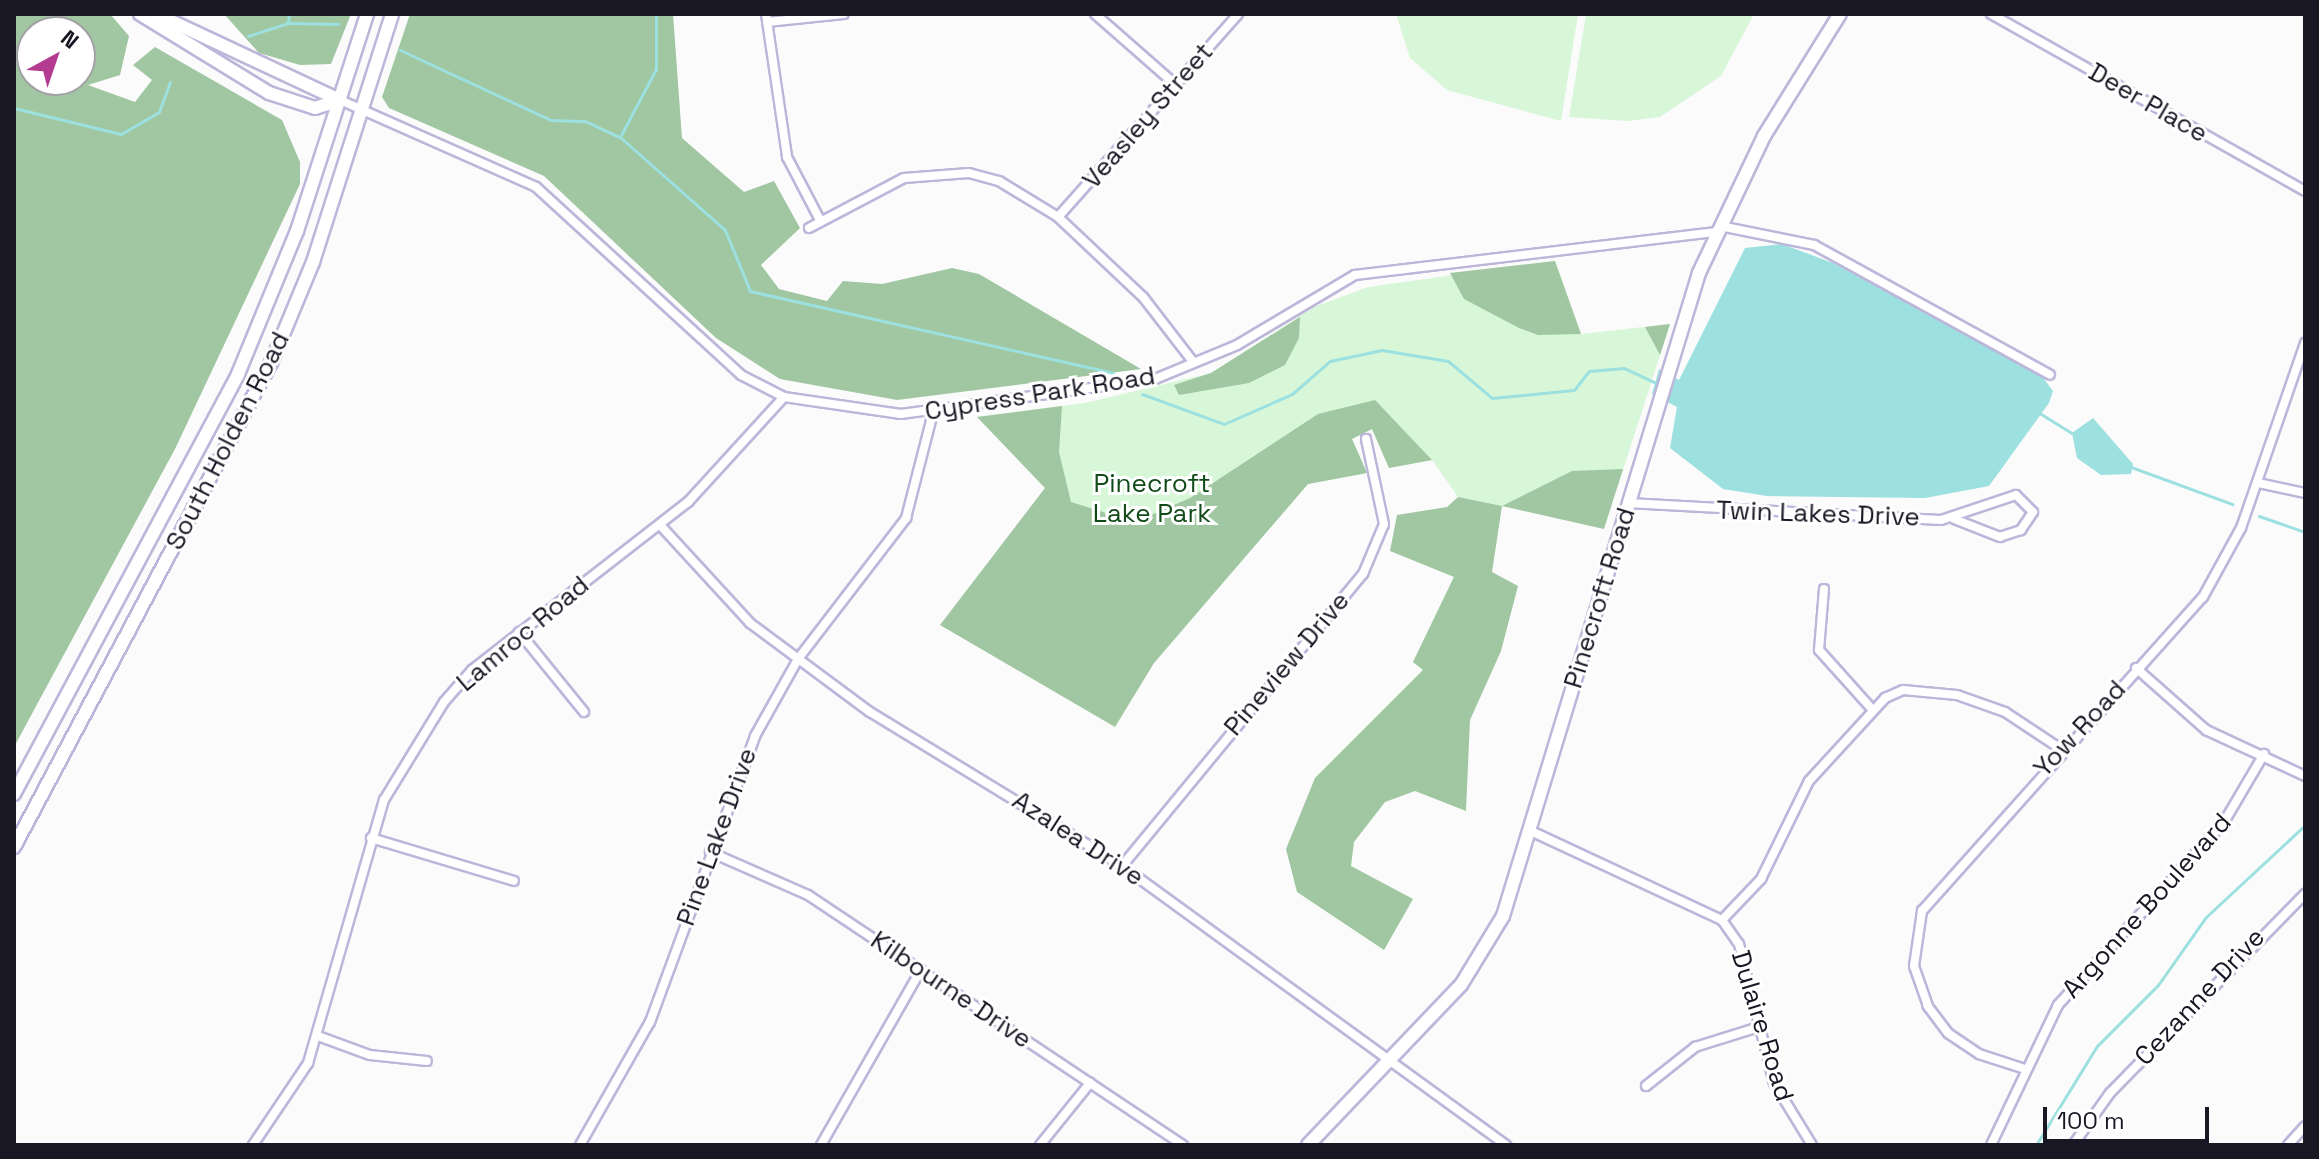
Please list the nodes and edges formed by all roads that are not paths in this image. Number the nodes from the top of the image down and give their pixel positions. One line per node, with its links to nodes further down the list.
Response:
1 (140, 14): 12 (main road)
2 (156, 14): 12 (main road)
3 (367, 14): 12 (main road, South Holden Road)
4 (392, 14): 13 (main road, South Holden Road)
5 (844, 14): 10 (street)
6 (1095, 14): 11 (street)
7 (1238, 14): 11 (street, Veasley Street)
8 (1840, 14): 18 (main road, Pinecroft Road)
9 (1991, 14): 14 (street, Deer Place)
10 (766, 18): 16 (street)
11 (1176, 85): 15 (street, Veasley Street)
12 (340, 100): 13 (street, Cypress Park Road); 39 (main road, South Holden Road)
13 (361, 108): 22 (street, Cypress Park Road); 42 (main road, South Holden Road)
14 (2305, 191)
15 (1058, 217): 16 (street); 20 (street)
16 (820, 220): 17 (street)
17 (809, 228)
18 (1718, 229): 20 (street, Cypress Park Road); 21 (street); 27 (main road, Pinecroft Road)
19 (2305, 343): 25 (street, Yow Road)
20 (1194, 363): 23 (street, Cypress Park Road)
21 (2050, 375)
22 (784, 397): 23 (street, Cypress Park Road); 29 (street, Lamroc Road)
23 (933, 413): 32 (street, Pine Lake Drive)
24 (1366, 439): 44 (street, Pineview Drive)
25 (2258, 483): 26 (street); 33 (street, Yow Road)
26 (2305, 493)
27 (1628, 503): 28 (street, Twin Lakes Drive); 40 (main road, Pinecroft Road)
28 (1954, 519): 28 (street, Twin Lakes Drive)
29 (660, 525): 31 (street, Lamroc Road); 32 (street, Azalea Drive)
30 (1824, 589): 34 (street)
31 (519, 632): 35 (street); 41 (street, Lamroc Road)
32 (798, 659): 43 (street, Pine Lake Drive); 44 (street, Azalea Drive)
33 (2136, 668): 36 (street, Yow Road); 37 (street)
34 (1871, 708): 36 (street); 47 (street)
35 (584, 712)
36 (2061, 749): 53 (street, Yow Road)
37 (2264, 754): 38 (street); 53 (street, Argonne Boulevard)
38 (2305, 776)
39 (14, 794)
40 (1533, 832): 47 (street, Dulaire Road); 51 (main road, Pinecroft Road)
41 (371, 838): 45 (street); 50 (street, Lamroc Road)
42 (14, 847)
43 (710, 852): 48 (street, Kilbourne Drive); 58 (street, Pine Lake Drive)
44 (1122, 866): 51 (street, Azalea Drive)
45 (514, 881)
46 (2305, 894): 66 (street, Cezanne Drive)
47 (1722, 920): 49 (street, Dulaire Road)
48 (921, 970): 54 (street, Kilbourne Drive); 59 (street)
49 (1759, 1027): 55 (street); 64 (street, Dulaire Road)
50 (318, 1036): 52 (street); 57 (street, Lamroc Road)
51 (1393, 1058): 62 (main road, Pinecroft Road); 63 (street, Azalea Drive)
52 (427, 1061)
53 (2022, 1068): 65 (street, Argonne Boulevard)
54 (1090, 1083): 60 (street); 61 (street, Kilbourne Drive)
55 (1646, 1086)
56 (2305, 1126): 67 (street)
57 (253, 1145)
58 (580, 1145)
59 (821, 1145)
60 (1040, 1145)
61 (1183, 1145)
62 (1308, 1145)
63 (1506, 1145)
64 (1812, 1145)
65 (1991, 1145)
66 (2073, 1145)
67 (2288, 1145)

